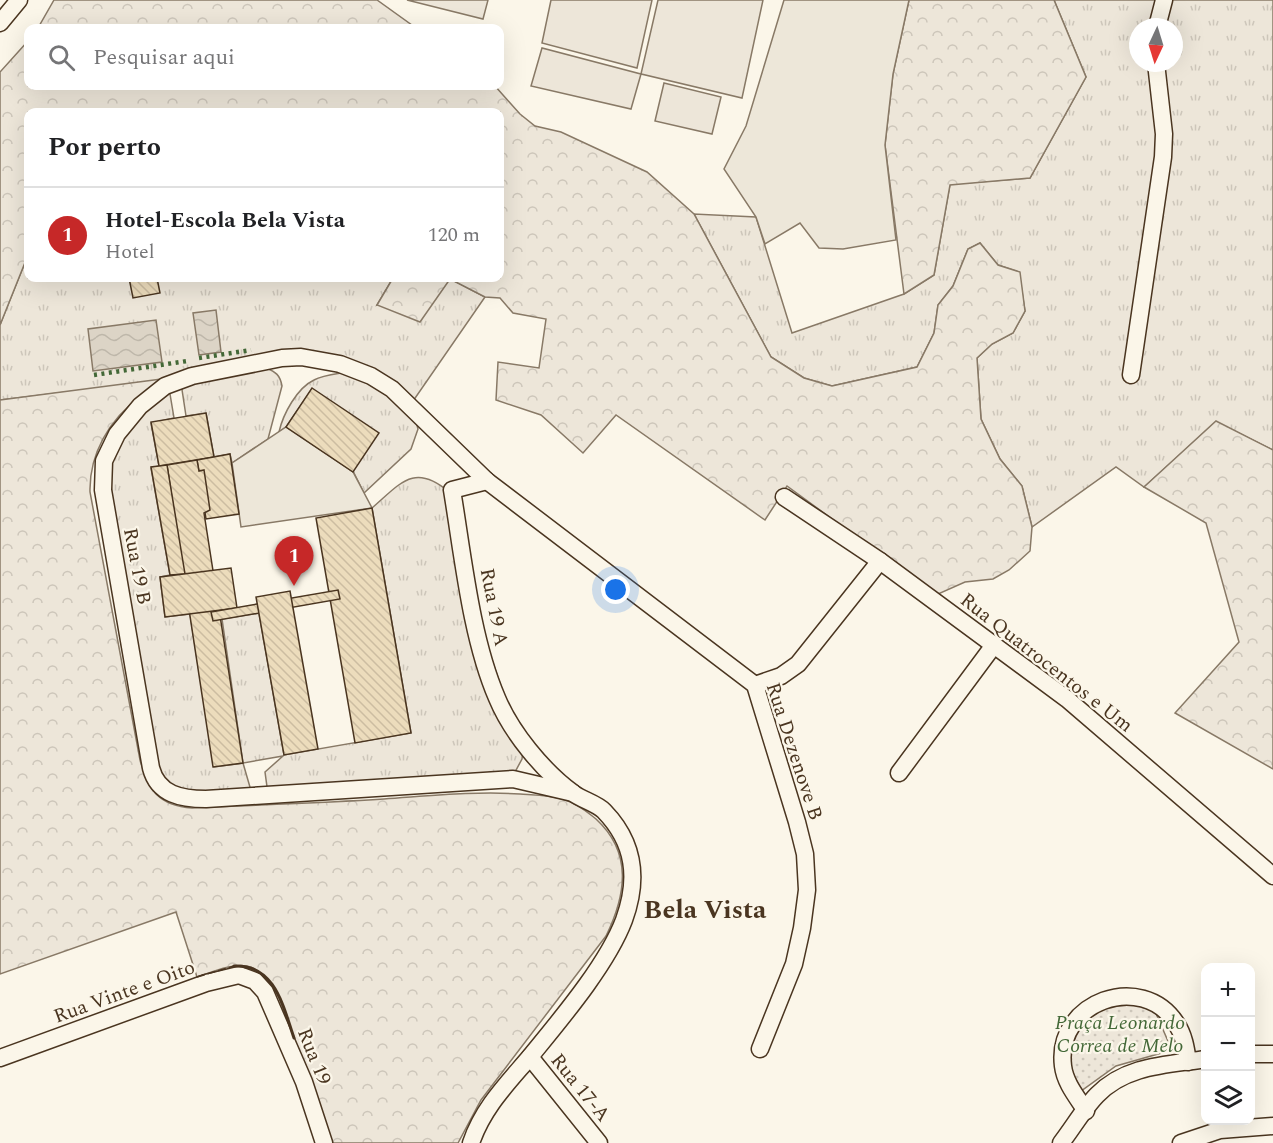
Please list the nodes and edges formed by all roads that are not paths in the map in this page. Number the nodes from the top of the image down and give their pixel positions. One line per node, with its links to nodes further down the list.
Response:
1 (19, 0): 4 (street)
2 (1164, 0): 3 (street)
3 (1159, 18)
4 (0, 23)
5 (1157, 72): 6 (street)
6 (1131, 375)
7 (487, 481): 11 (street, Rua Dezenove B); 12 (street, Rua 19 A); 14 (street, Rua 19 B)
8 (784, 497): 9 (street, Rua Quatrocentos e Um)
9 (880, 561): 10 (street, Rua Quatrocentos e Um); 11 (street)
10 (994, 645): 13 (street); 16 (street, Rua Quatrocentos e Um)
11 (755, 685): 18 (street, Rua Dezenove B)
12 (535, 757): 14 (street); 15 (street)
13 (899, 773)
14 (513, 779): 15 (street, Rua 19 B)
15 (573, 794): 21 (street)
16 (1273, 876)
17 (261, 987): 22 (street, Rua Vinte e Oito); 27 (street, Rua 19)
18 (760, 1049)
19 (1255, 1054): 20 (street)
20 (1273, 1054)
21 (530, 1057): 28 (street); 29 (street, Rua 17-A)
22 (0, 1058)
23 (1201, 1060): 24 (street)
24 (1188, 1062): 25 (street); 25 (street)
25 (1086, 1110): 30 (street)
26 (1273, 1126): 31 (street)
27 (324, 1143)
28 (471, 1143)
29 (599, 1143)
30 (1061, 1143)
31 (1181, 1143)

